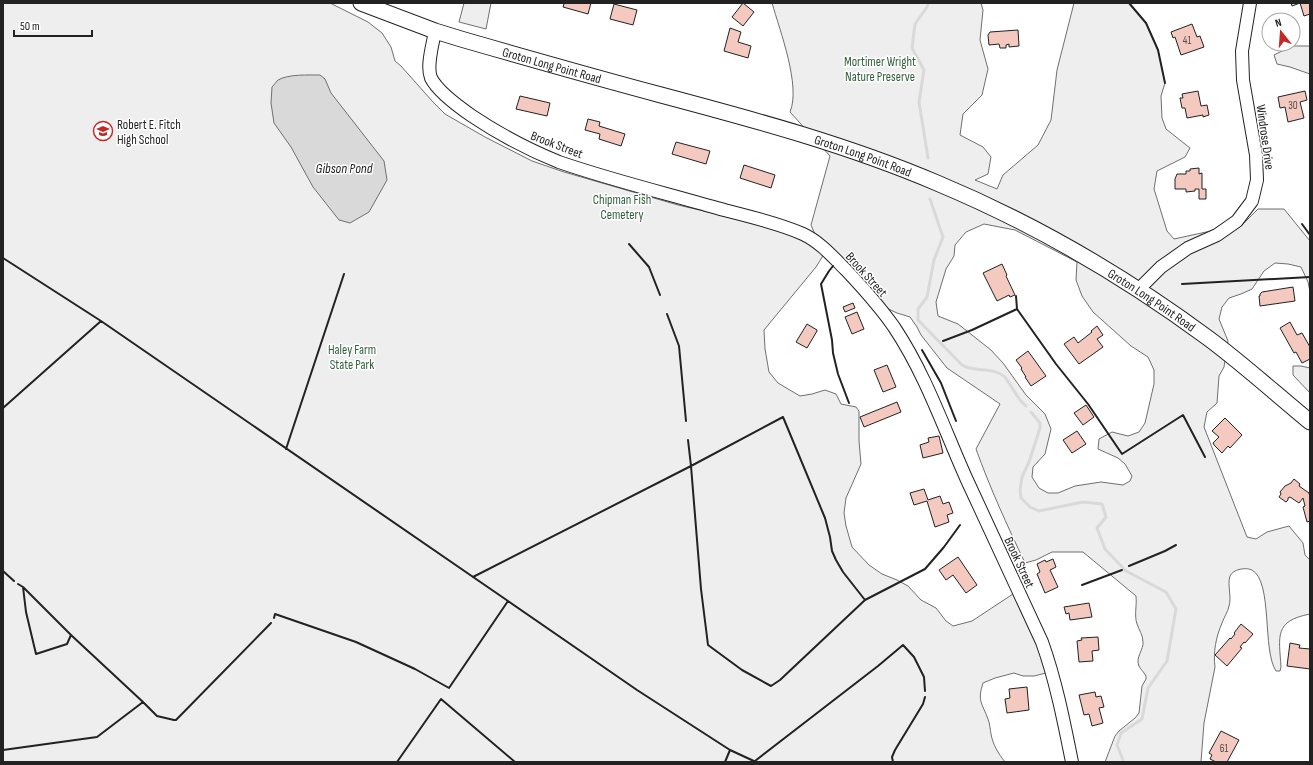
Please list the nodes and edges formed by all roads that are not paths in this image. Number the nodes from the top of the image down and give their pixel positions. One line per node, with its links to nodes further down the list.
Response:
1 (361, 3): 3 (main road, Groton Long Point Road)
2 (1250, 3): 4 (street, Windrose Drive)
3 (436, 31): 4 (main road, Groton Long Point Road); 6 (street, Brook Street)
4 (1138, 290): 5 (main road, Groton Long Point Road)
5 (1310, 422)
6 (1072, 762)

